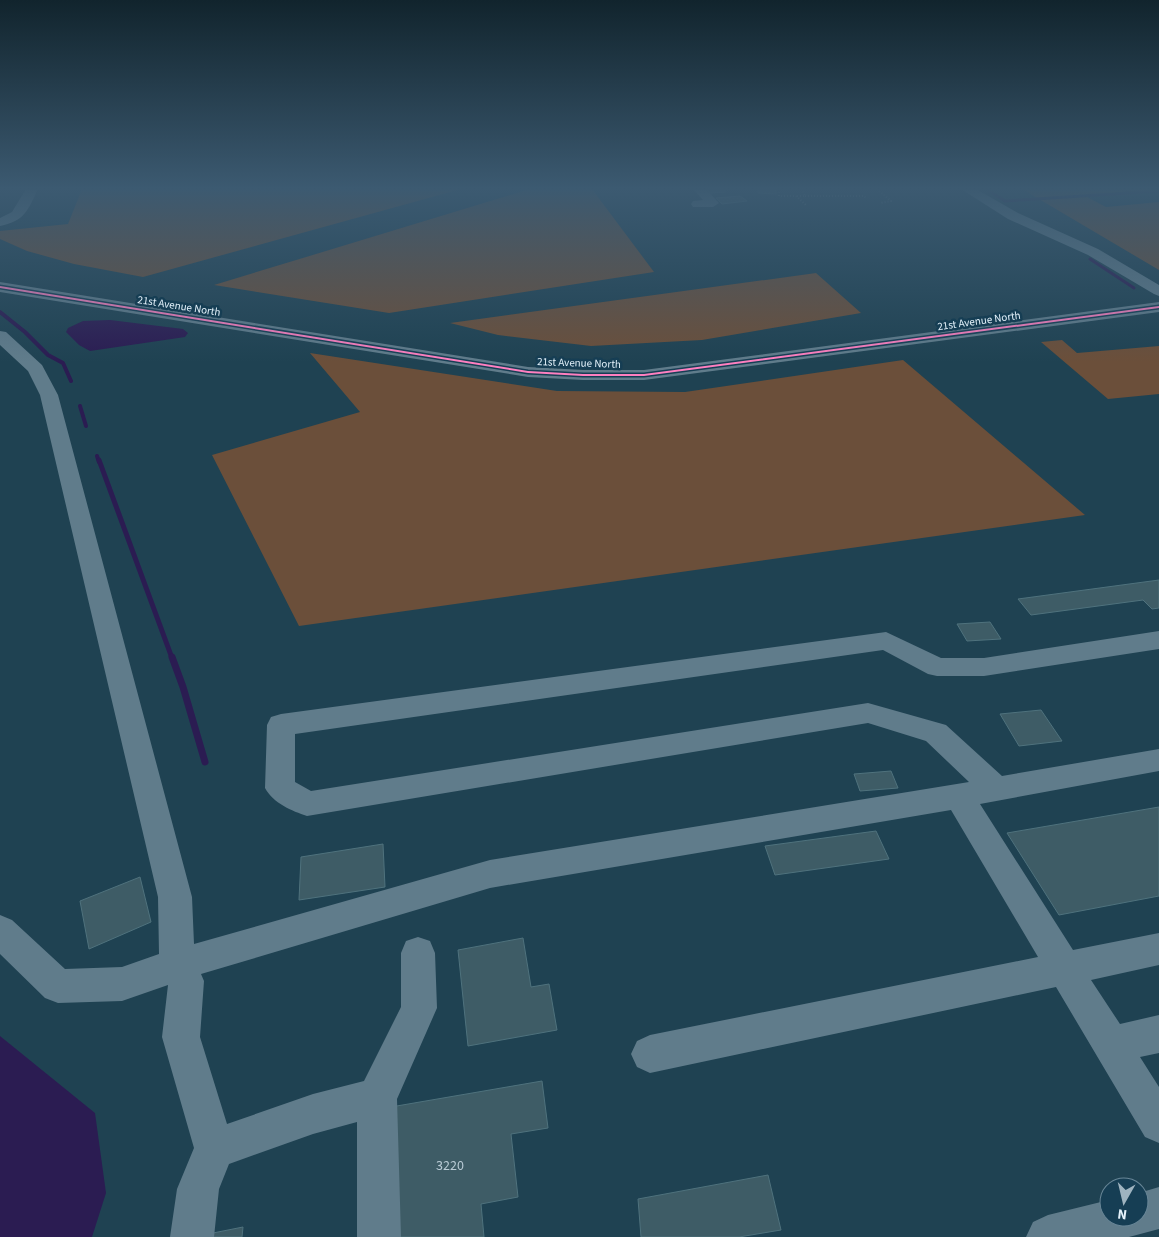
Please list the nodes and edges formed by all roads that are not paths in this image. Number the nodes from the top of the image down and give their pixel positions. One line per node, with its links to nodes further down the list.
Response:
1 (1081, 247): 4 (street)
2 (0, 277): 5 (street, 21st Avenue North)
3 (0, 287): 6 (street, 21st Avenue North)
4 (1159, 291)
5 (1159, 296)
6 (1159, 307)
7 (4, 343): 15 (street)
8 (1159, 640): 10 (street)
9 (1159, 760): 10 (street)
10 (996, 789): 11 (street)
11 (959, 796): 15 (street); 16 (street)
12 (0, 931): 15 (street)
13 (1159, 950): 16 (street)
14 (418, 953): 20 (street)
15 (177, 965): 22 (street)
16 (1065, 970): 18 (street); 19 (street)
17 (1159, 1034): 18 (street)
18 (1112, 1045): 21 (street)
19 (650, 1054)
20 (376, 1097): 22 (street); 25 (street)
21 (1159, 1122)
22 (216, 1149): 24 (street)
23 (1099, 1224): 26 (street)
24 (192, 1237)
25 (379, 1237)
26 (1048, 1237)

